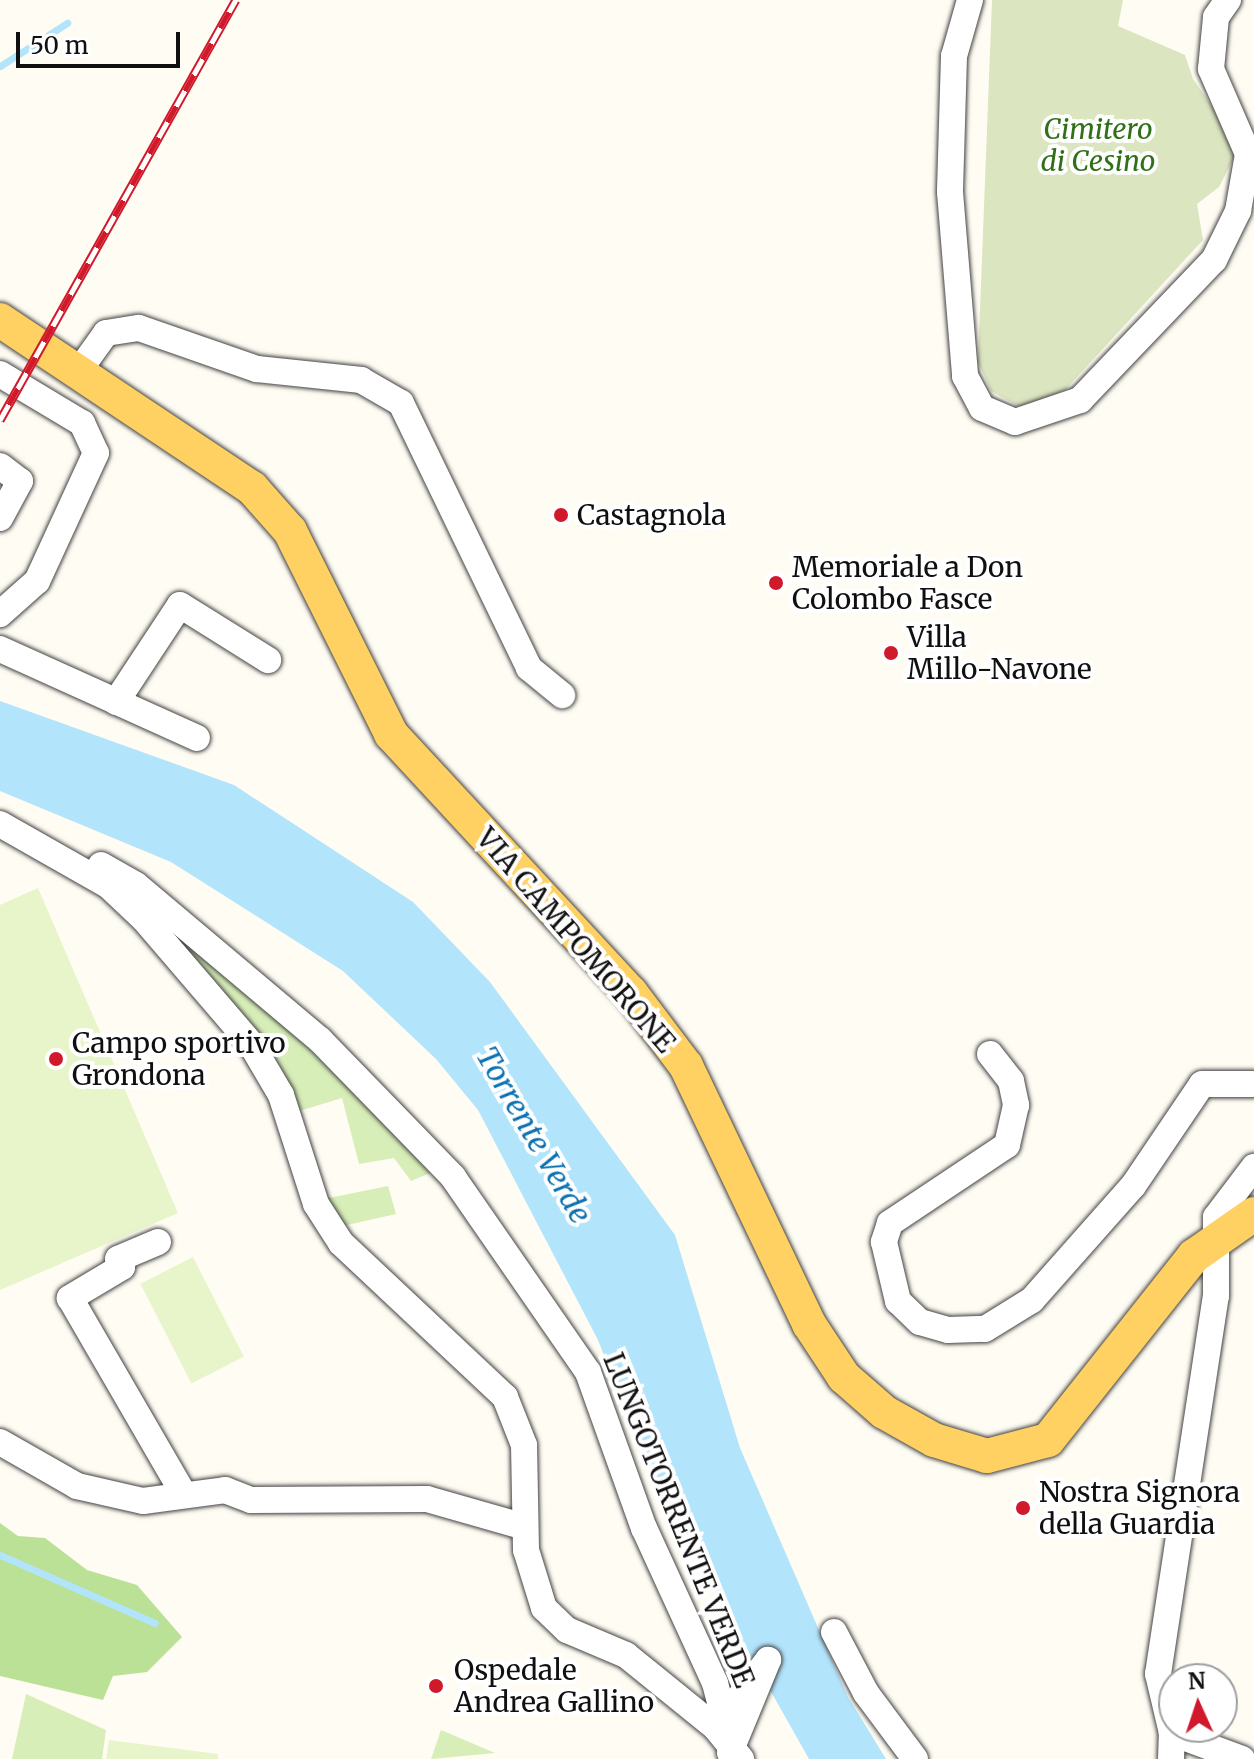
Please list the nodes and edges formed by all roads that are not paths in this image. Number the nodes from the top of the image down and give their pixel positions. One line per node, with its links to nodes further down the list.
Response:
1 (970, 0): 2 (street)
2 (1228, 0)
3 (0, 320): 4 (main road, VIA CAMPOMORONE)
4 (78, 372): 11 (street); 20 (main road, VIA CAMPOMORONE)
5 (0, 374): 8 (street)
6 (0, 466): 7 (street)
7 (0, 518)
8 (0, 614)
9 (0, 649): 12 (street)
10 (268, 660): 12 (street)
11 (562, 695)
12 (116, 702): 13 (street)
13 (197, 738)
14 (5, 826): 15 (street, LUNGOTORRENTE VERDE)
15 (39, 840): 24 (street); 26 (street, LUNGOTORRENTE VERDE)
16 (990, 1054): 17 (street)
17 (1254, 1084)
18 (1254, 1167): 20 (street)
19 (1253, 1212): 20 (main road, VIA CAMPOMORONE)
20 (1216, 1240): 27 (street)
21 (158, 1242): 23 (street)
22 (0, 1442): 23 (street)
23 (182, 1491): 24 (street)
24 (525, 1527): 26 (street)
25 (834, 1632): 28 (street)
26 (728, 1744)
27 (1172, 1746): 29 (street)
28 (915, 1759)
29 (1242, 1759)

